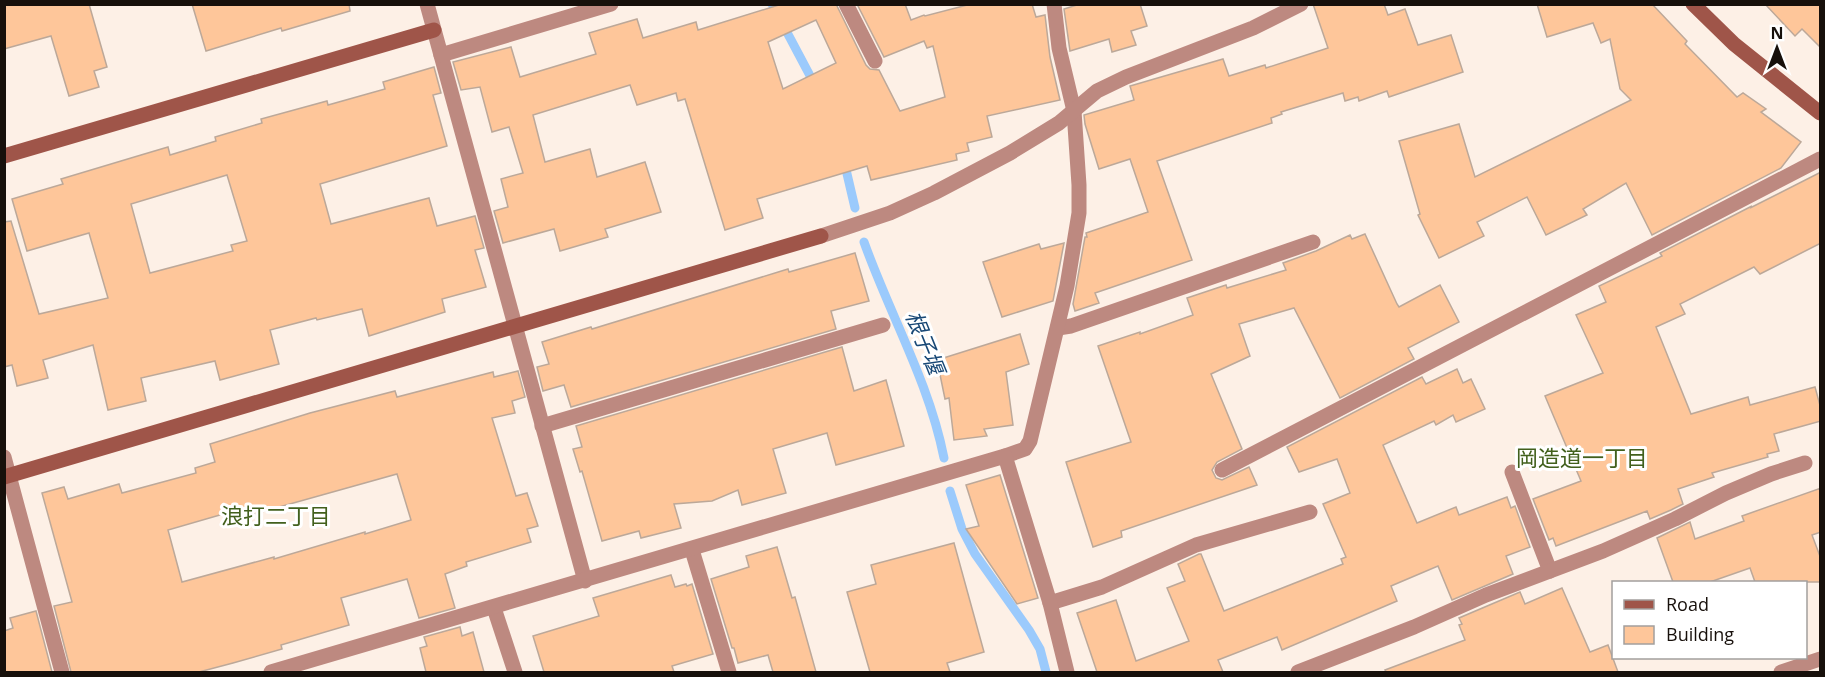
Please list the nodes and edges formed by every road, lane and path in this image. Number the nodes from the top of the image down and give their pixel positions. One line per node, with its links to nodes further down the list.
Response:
1 (427, 4): 7 (street)
2 (610, 4): 8 (street)
3 (846, 4): 9 (street)
4 (1054, 4): 10 (street)
5 (1301, 4): 10 (street)
6 (1693, 4): 11 (street)
7 (434, 30): 8 (street); 12 (street)
8 (441, 55): 16 (street)
9 (875, 61)
10 (1074, 111): 16 (street); 17 (street)
11 (1821, 112)
12 (4, 156)
13 (1821, 159): 22 (street)
14 (1313, 242): 17 (street)
15 (883, 325): 18 (street)
16 (514, 327): 18 (street); 24 (street)
17 (1058, 328): 19 (street)
18 (542, 426): 28 (street)
19 (1005, 456): 26 (street); 29 (street)
20 (4, 457): 24 (street)
21 (1805, 463): 27 (street)
22 (1222, 470)
23 (1512, 472): 27 (street)
24 (7, 476): 32 (street)
25 (1310, 512): 29 (street)
26 (692, 550): 28 (street); 35 (street)
27 (1550, 571): 37 (street)
28 (585, 581): 30 (street)
29 (1050, 603): 36 (street)
30 (494, 608): 33 (street); 34 (street)
31 (1821, 659): 38 (street)
32 (62, 672)
33 (271, 672)
34 (515, 672)
35 (729, 672)
36 (1067, 672)
37 (1298, 672)
38 (1782, 672)

